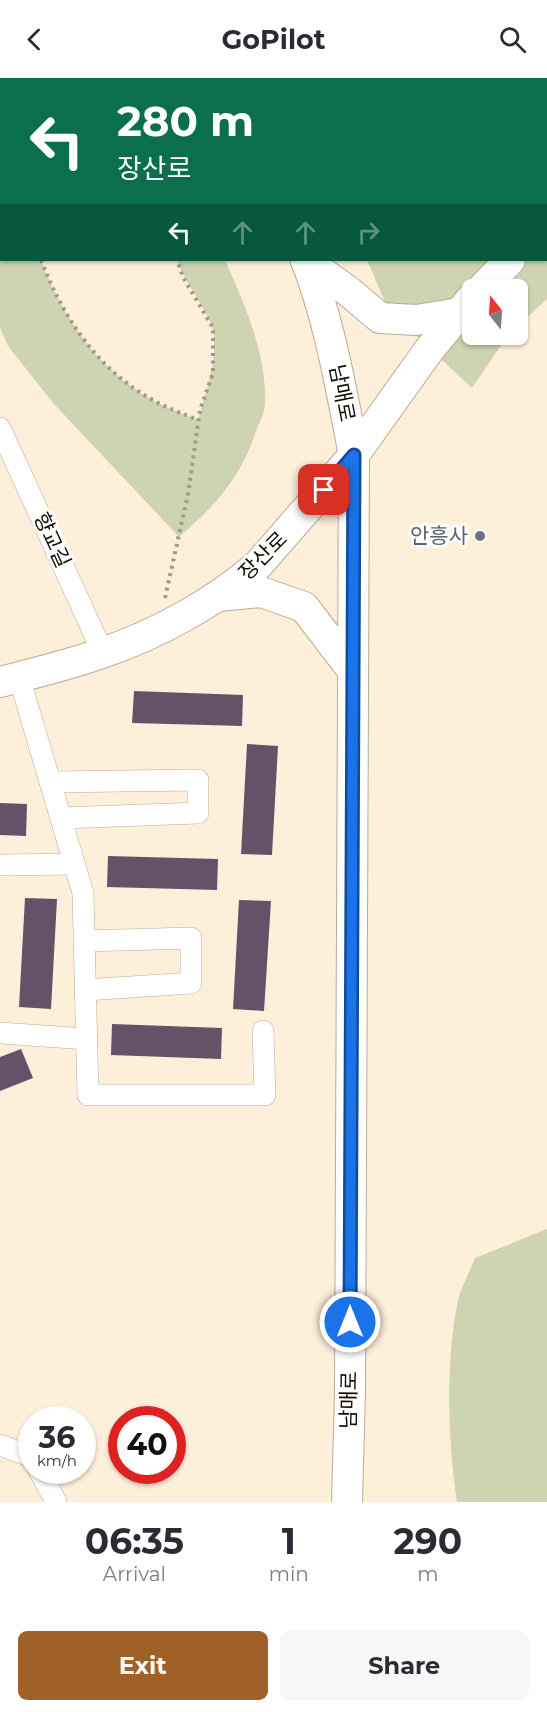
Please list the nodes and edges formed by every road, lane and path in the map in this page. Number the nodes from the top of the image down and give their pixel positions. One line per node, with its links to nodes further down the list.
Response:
1 (41, 261): 9 (path)
2 (177, 261): 9 (path)
3 (306, 261): 11 (street, 남매로)
4 (307, 261): 7 (street)
5 (509, 261): 6 (street)
6 (492, 279)
7 (462, 306)
8 (462, 310): 11 (street, 장산로)
9 (198, 421): 13 (path)
10 (0, 428): 14 (street, 향교길)
11 (354, 455): 12 (street, 장산로); 15 (street, 남매로)
12 (218, 596): 13 (street, 장산로); 15 (street)
13 (159, 628): 14 (street, 장산로)
14 (104, 653): 16 (street, 장산로)
15 (353, 671): 30 (street, 남매로)
16 (10, 680): 17 (street)
17 (50, 782): 18 (street); 18 (street)
18 (61, 818): 19 (street)
19 (74, 864): 20 (street); 21 (street)
20 (0, 865)
21 (84, 940): 22 (street); 22 (street)
22 (86, 990): 25 (street)
23 (264, 1031): 25 (street)
24 (0, 1033): 25 (street)
25 (87, 1039)
26 (0, 1444): 27 (street)
27 (18, 1451)
28 (46, 1484): 29 (street)
29 (56, 1502)
30 (347, 1502)

